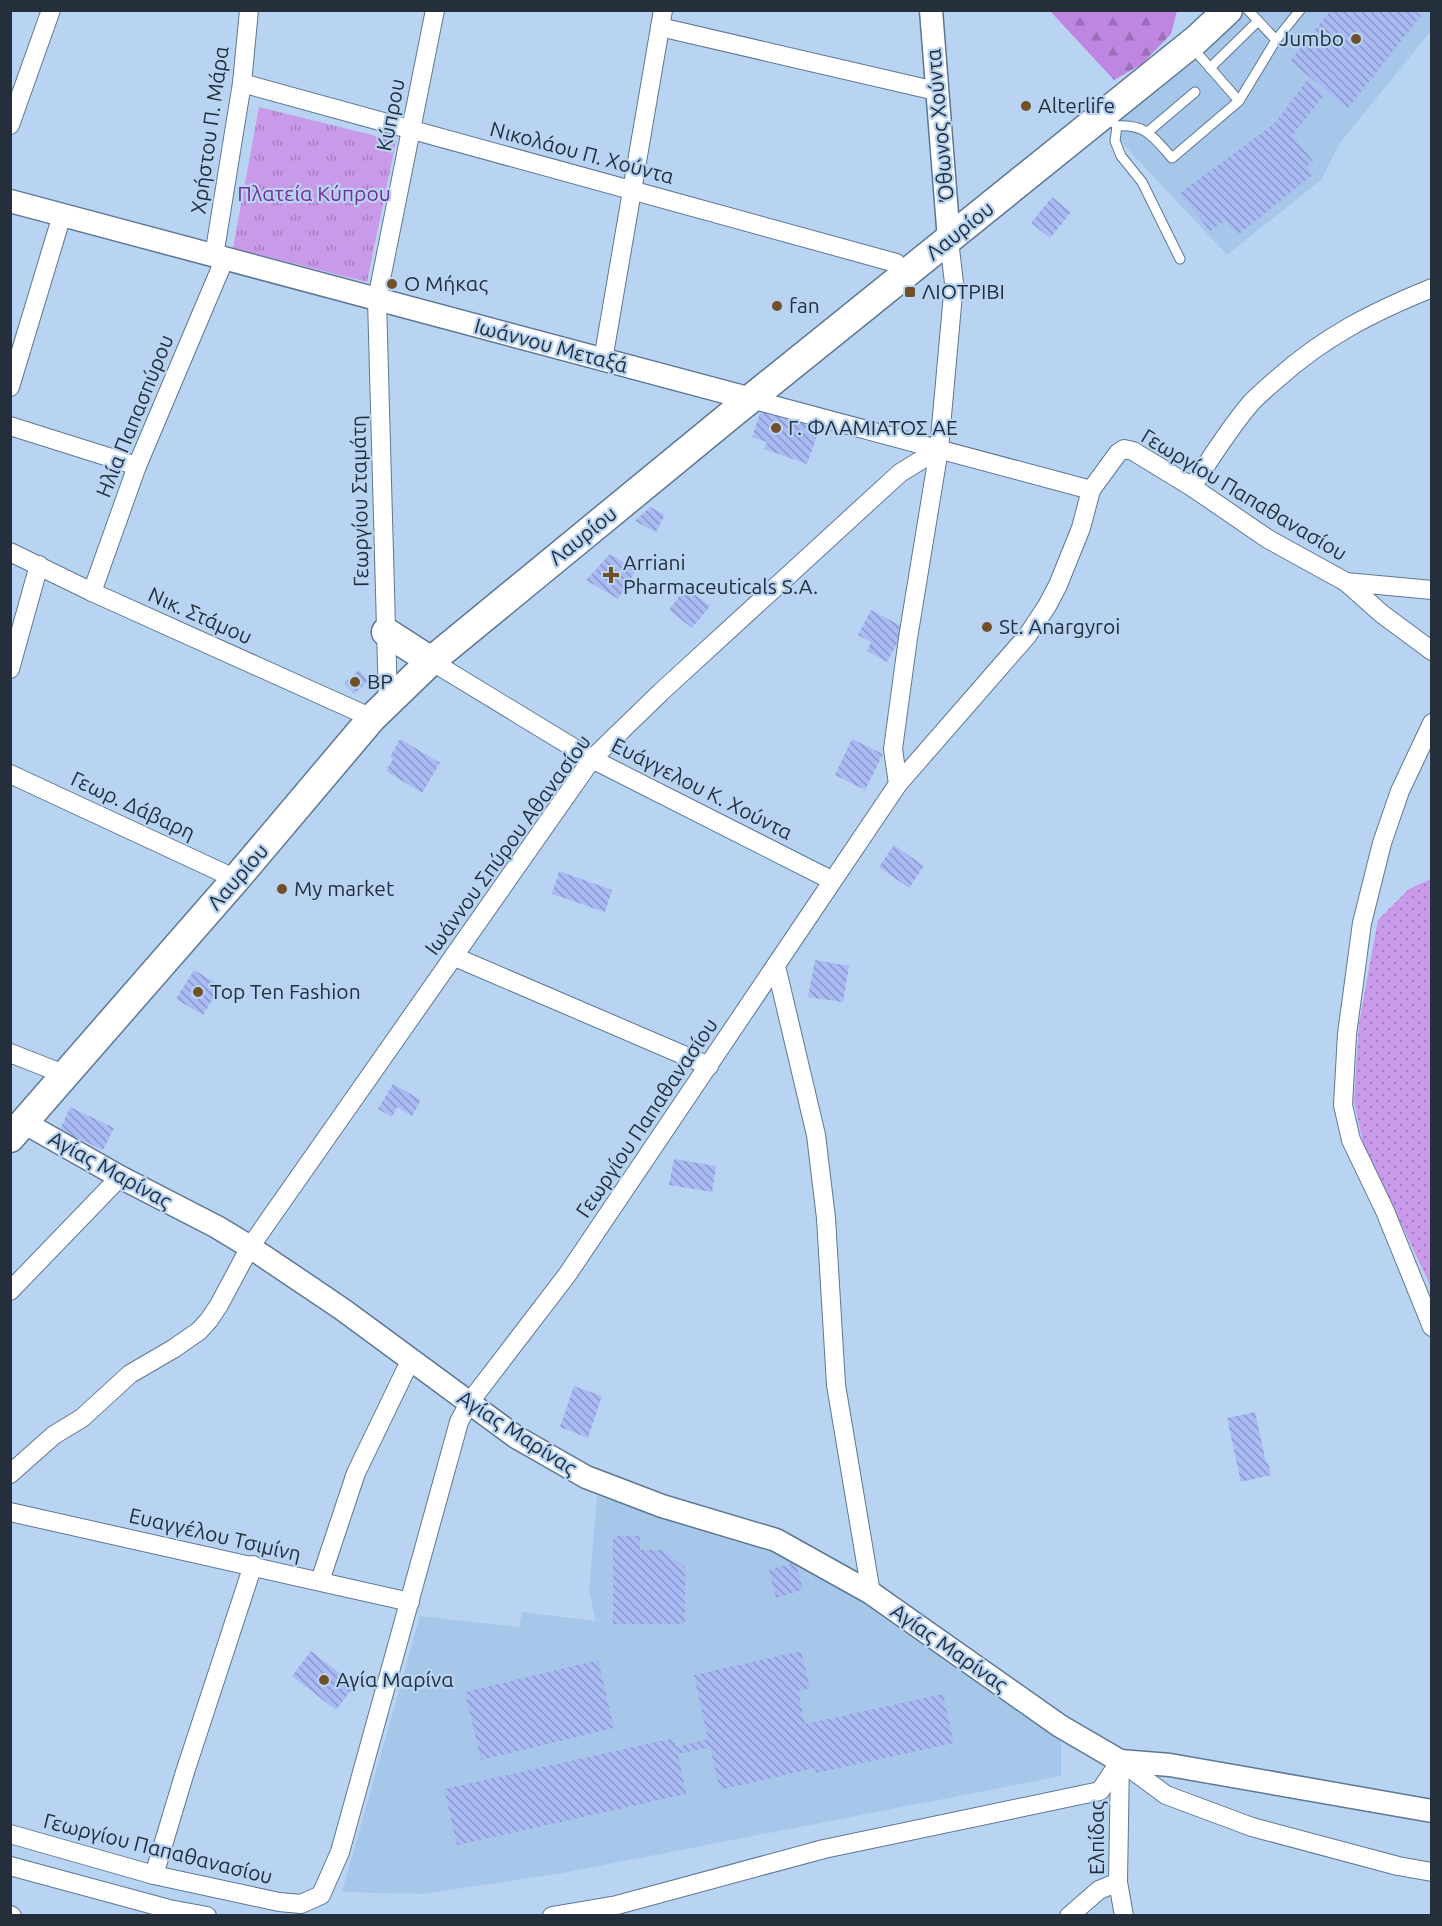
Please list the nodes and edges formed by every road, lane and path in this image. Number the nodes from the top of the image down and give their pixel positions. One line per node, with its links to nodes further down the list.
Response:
1 (51, 10): 18 (street)
2 (249, 10): 13 (street, Χρήστου Π. Μάρα)
3 (435, 10): 19 (street, Κύπρου)
4 (931, 10): 14 (street, Όθωνος Χούντα)
5 (1228, 10): 11 (main road, Λαυρίου)
6 (1248, 10): 9 (lane)
7 (1300, 10): 10 (lane)
8 (662, 19): 14 (street); 21 (street)
9 (1258, 21): 10 (lane); 12 (lane)
10 (1276, 40): 16 (lane)
11 (1190, 45): 12 (lane); 17 (main road, Λαυρίου)
12 (1210, 68): 16 (lane)
13 (242, 83): 19 (street, Νικολάου Π. Χούντα); 25 (street, Χρήστου Π. Μάρα)
14 (936, 92): 24 (street, Όθωνος Χούντα)
15 (1195, 92): 20 (lane)
16 (1239, 101): 20 (lane)
17 (1111, 120): 20 (lane); 24 (main road, Λαυρίου); 26 (lane)
18 (10, 124)
19 (411, 130): 21 (street, Νικολάου Π. Χούντα); 29 (street, Κύπρου)
20 (1149, 131)
21 (633, 189): 27 (street, Νικολάου Π. Χούντα); 30 (street)
22 (10, 201): 23 (street, Ιωάννου Μεταξά)
23 (62, 215): 25 (street, Ιωάννου Μεταξά); 31 (street)
24 (949, 240): 27 (main road, Λαυρίου); 34 (street)
25 (220, 257): 29 (street, Ιωάννου Μεταξά); 35 (street, Ηλία Παπασπύρου)
26 (1180, 259)
27 (904, 275): 32 (main road, Λαυρίου)
28 (1431, 288): 36 (street)
29 (377, 299): 30 (street, Ιωάννου Μεταξά); 43 (street, Γεωργίου Σταμάτη)
30 (603, 360): 32 (street, Ιωάννου Μεταξά)
31 (10, 387)
32 (751, 399): 34 (street, Ιωάννου Μεταξά); 45 (main road, Λαυρίου)
33 (10, 426): 35 (street)
34 (939, 449): 37 (street, Ιωάννου Μεταξά); 49 (street, Ιωάννου Σπύρου Αθανασίου); 51 (street)
35 (136, 465): 42 (street, Ηλία Παπασπύρου)
36 (1192, 487): 37 (street, Γεωργίου Παπαθανασίου); 40 (street, Γεωργίου Παπαθανασίου)
37 (1091, 490): 51 (street, Γεωργίου Παπαθανασίου)
38 (10, 552): 39 (street, Νικ. Στάμου)
39 (39, 565): 42 (street, Νικ. Στάμου); 46 (street)
40 (1346, 582): 41 (street, Γεωργίου Παπαθανασίου); 44 (street)
41 (1431, 590)
42 (92, 592): 47 (street, Νικ. Στάμου)
43 (386, 632): 45 (main road); 47 (street, Γεωργίου Σταμάτη)
44 (1431, 651)
45 (431, 661): 47 (main road, Λαυρίου); 49 (street, Ευάγγελου Κ. Χούντα)
46 (10, 669)
47 (380, 710): 52 (main road, Λαυρίου)
48 (1431, 723): 63 (street)
49 (592, 759): 53 (street, Ευάγγελου Κ. Χούντα); 54 (street, Ιωάννου Σπύρου Αθανασίου)
50 (10, 774): 52 (street, Γεωρ. Δάβαρη)
51 (898, 784): 53 (street, Γεωργίου Παπαθανασίου)
52 (236, 879): 58 (main road, Λαυρίου)
53 (831, 880): 55 (street, Γεωργίου Παπαθανασίου)
54 (455, 957): 57 (street); 61 (street, Ιωάννου Σπύρου Αθανασίου)
55 (776, 966): 57 (street, Γεωργίου Παπαθανασίου); 70 (street)
56 (10, 1053): 58 (street)
57 (710, 1066): 65 (street, Γεωργίου Παπαθανασίου)
58 (66, 1075): 59 (main road, Λαυρίου)
59 (18, 1130): 60 (street, Αγίας Μαρίνας)
60 (120, 1177): 61 (street, Αγίας Μαρίνας); 62 (street)
61 (250, 1247): 64 (street, Αγίας Μαρίνας); 66 (street, Ιωάννου Σπύρου Αθανασίου)
62 (10, 1291)
63 (1431, 1327)
64 (411, 1359): 65 (street, Αγίας Μαρίνας); 69 (street)
65 (469, 1402): 70 (street, Αγίας Μαρίνας); 71 (street, Γεωργίου Παπαθανασίου)
66 (10, 1474)
67 (10, 1512): 68 (street, Ευαγγέλου Τσιμίνη)
68 (253, 1566): 69 (street, Ευαγγέλου Τσιμίνη); 77 (street)
69 (320, 1581): 71 (street, Ευαγγέλου Τσιμίνη)
70 (871, 1593): 72 (street, Αγίας Μαρίνας)
71 (410, 1602): 77 (street, Γεωργίου Παπαθανασίου)
72 (1120, 1761): 73 (street); 76 (street, Αγίας Μαρίνας); 78 (street, Ελπίδας); 79 (street)
73 (1431, 1811)
74 (10, 1834): 77 (street, Γεωργίου Παπαθανασίου)
75 (10, 1866): 80 (street)
76 (1431, 1872)
77 (154, 1875)
78 (1118, 1882): 83 (street); 84 (street, Ελπίδας)
79 (619, 1910): 82 (street)
80 (163, 1912): 81 (street)
81 (207, 1916)
82 (552, 1916)
83 (1069, 1916)
84 (1124, 1916)

